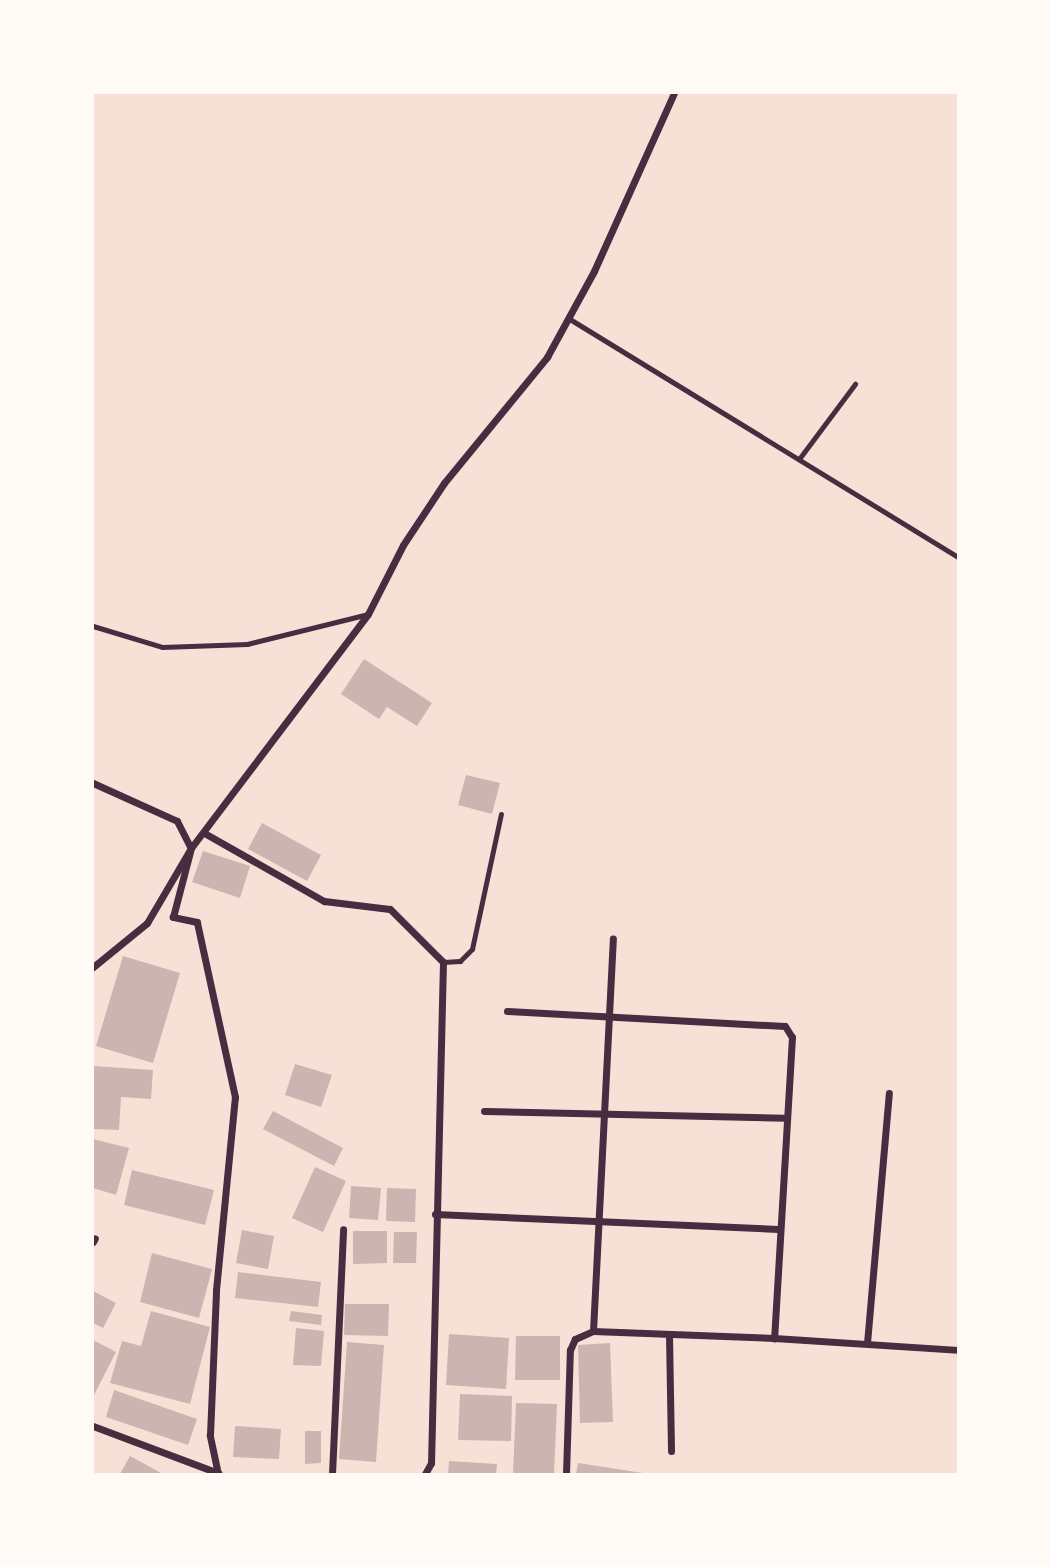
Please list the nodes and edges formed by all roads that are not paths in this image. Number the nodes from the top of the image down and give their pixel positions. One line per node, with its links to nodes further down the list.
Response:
1 (674, 93): 2 (street)
2 (568, 318): 4 (lane); 6 (street)
3 (855, 384): 4 (lane)
4 (799, 459): 5 (lane)
5 (958, 556)
6 (368, 614): 7 (lane); 10 (street)
7 (93, 626)
8 (93, 783): 11 (street)
9 (501, 814): 13 (lane)
10 (206, 834): 11 (street); 13 (street)
11 (191, 848): 14 (street); 32 (street)
12 (613, 939): 16 (street)
13 (443, 962): 21 (street)
14 (93, 967)
15 (507, 1011): 16 (street)
16 (608, 1017): 19 (street); 20 (street)
17 (889, 1093): 28 (street)
18 (484, 1111): 19 (street)
19 (602, 1114): 20 (street); 22 (street)
20 (784, 1118): 24 (street)
21 (435, 1214): 22 (street); 34 (street)
22 (595, 1222): 24 (street); 25 (street)
23 (343, 1229): 33 (street)
24 (778, 1229): 27 (street)
25 (593, 1331): 26 (street); 35 (street)
26 (669, 1335): 27 (street); 31 (street)
27 (774, 1338): 28 (street)
28 (867, 1343): 29 (street)
29 (958, 1350)
30 (93, 1426): 32 (street)
31 (671, 1451)
32 (218, 1474)
33 (332, 1474)
34 (425, 1474)
35 (566, 1474)

